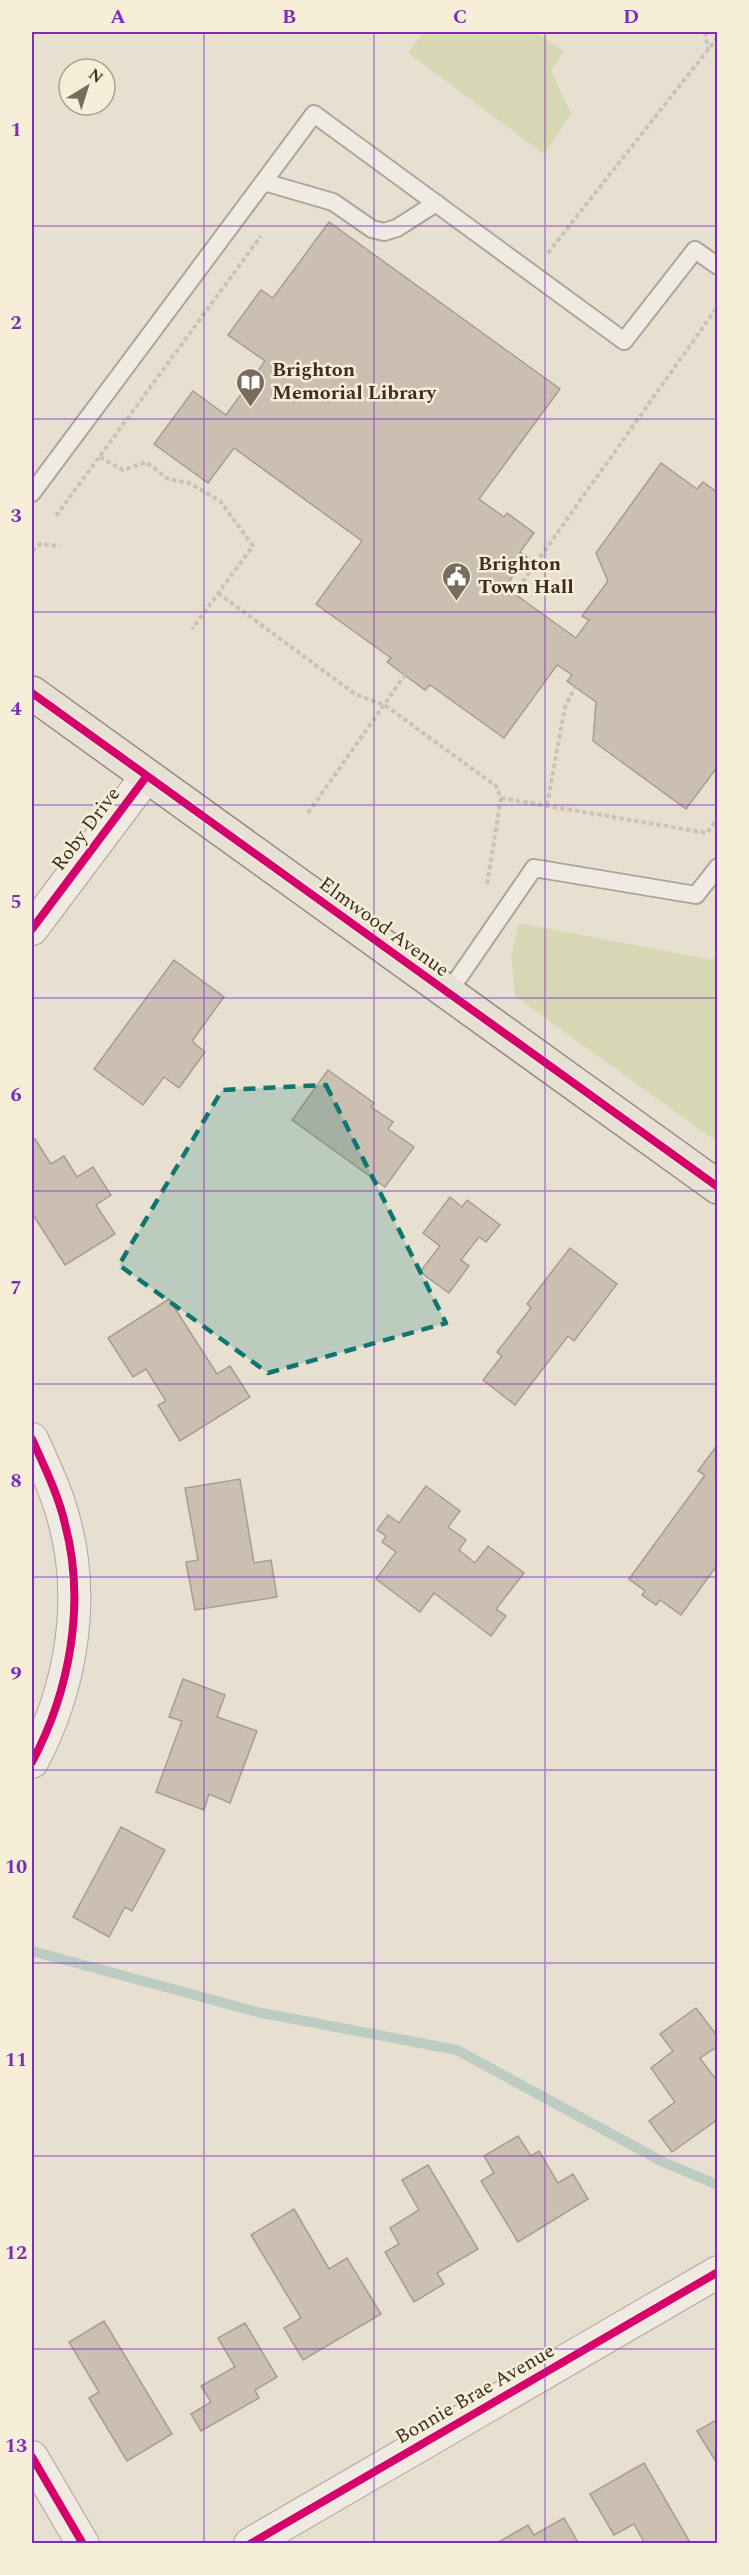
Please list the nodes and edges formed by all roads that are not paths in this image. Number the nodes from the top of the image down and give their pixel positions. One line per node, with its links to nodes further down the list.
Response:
1 (264, 182): 2 (lane); 2 (lane); 4 (lane)
2 (436, 203): 3 (lane)
3 (717, 266)
4 (32, 493)
5 (32, 693): 6 (main road, Elmwood Avenue)
6 (146, 777): 8 (street, Roby Drive); 9 (main road, Elmwood Avenue)
7 (717, 867): 9 (lane)
8 (32, 929)
9 (448, 993): 10 (main road, Elmwood Avenue)
10 (717, 1187)
11 (32, 1439): 12 (street)
12 (32, 1762)
13 (717, 2272): 16 (street, Bonnie Brae Avenue)
14 (32, 2457): 15 (street)
15 (83, 2544)
16 (250, 2544)

